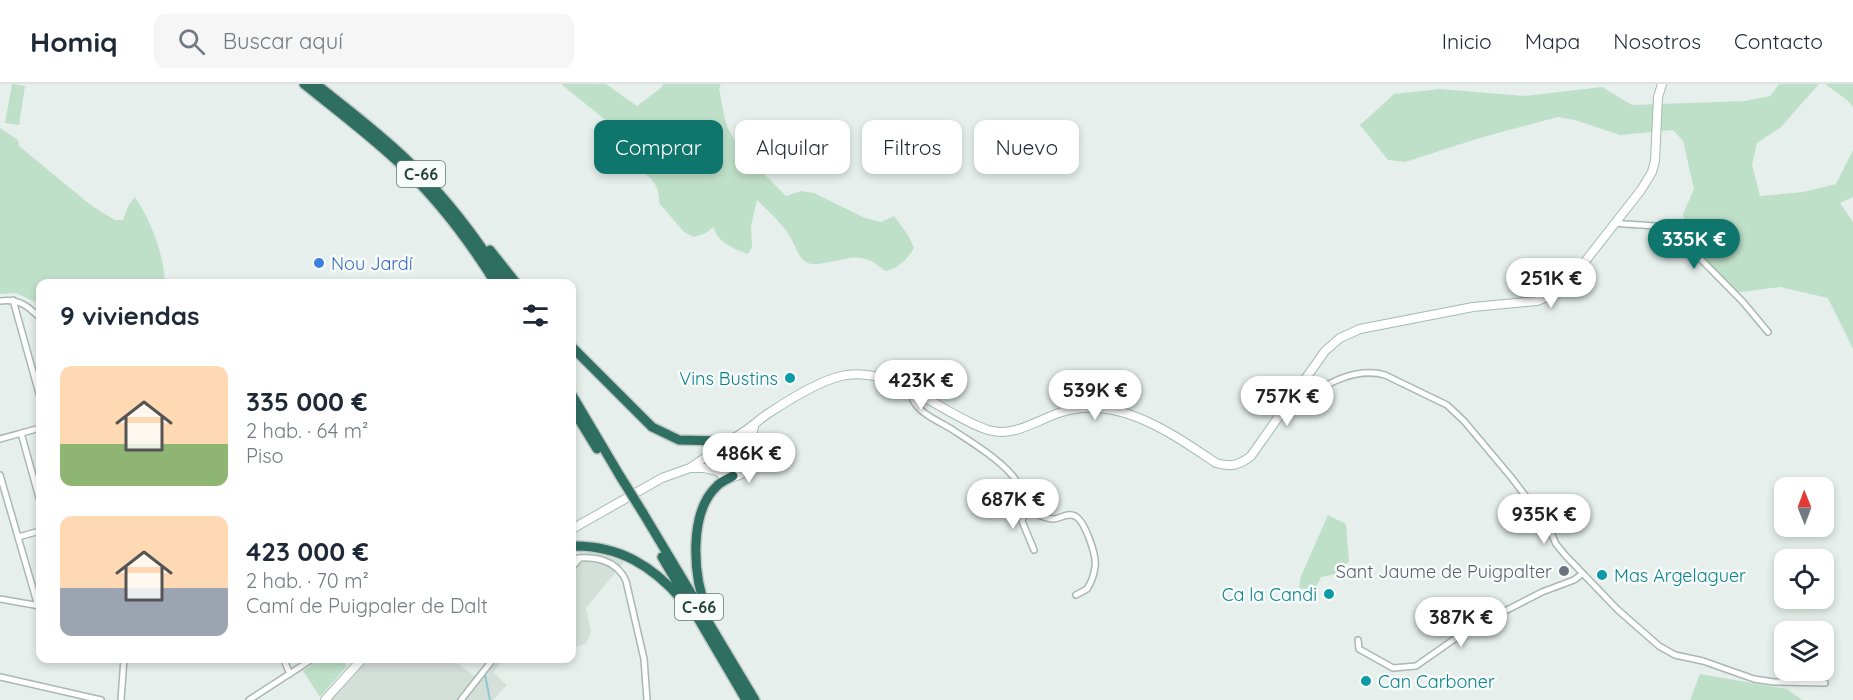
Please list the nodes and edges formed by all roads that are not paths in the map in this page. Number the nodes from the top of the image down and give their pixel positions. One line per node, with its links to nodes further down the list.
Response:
1 (304, 84): 4 (highway, C-66)
2 (316, 84): 4 (highway, C-66)
3 (1662, 84): 5 (street)
4 (445, 206): 6 (highway); 7 (highway, C-66); 8 (highway, C-66); 9 (highway)
5 (1616, 222): 13 (street); 17 (street)
6 (487, 279)
7 (493, 279)
8 (502, 279)
9 (513, 279)
10 (13, 300): 11 (street); 12 (street); 15 (street)
11 (0, 301)
12 (36, 314)
13 (1768, 332)
14 (576, 351): 24 (highway)
15 (36, 383)
16 (915, 393): 17 (street); 20 (street); 33 (street)
17 (1289, 401): 43 (street)
18 (576, 402): 31 (highway, C-66)
19 (576, 414): 31 (highway, C-66)
20 (754, 426): 24 (street); 26 (street)
21 (36, 429): 22 (street)
22 (21, 433): 23 (street); 32 (street)
23 (0, 439)
24 (727, 440): 25 (street); 26 (street)
25 (713, 452): 27 (street); 28 (street)
26 (749, 452): 30 (street)
27 (690, 468): 28 (street); 35 (street)
28 (717, 471): 30 (street)
29 (0, 475): 37 (street)
30 (733, 476): 49 (highway)
31 (618, 477): 34 (highway, C-66)
32 (36, 487)
33 (1025, 506): 39 (street); 45 (street)
34 (640, 514): 48 (highway, C-66); 49 (highway, C-66)
35 (576, 527)
36 (36, 532): 37 (street)
37 (18, 537): 44 (street)
38 (576, 546): 48 (highway)
39 (1034, 550)
40 (581, 557): 41 (street); 42 (street); 65 (street)
41 (576, 558)
42 (576, 563)
43 (1582, 574): 50 (street); 58 (street)
44 (36, 593)
45 (1076, 595)
46 (0, 599): 47 (street)
47 (36, 605)
48 (698, 619): 66 (highway, C-66)
49 (720, 640): 67 (highway, C-66)
50 (1358, 640)
51 (124, 663): 61 (street)
52 (285, 663): 56 (street)
53 (306, 663): 56 (street)
54 (358, 663): 63 (street)
55 (490, 663): 64 (street)
56 (290, 674): 62 (street)
57 (0, 677): 59 (street)
58 (1825, 683)
59 (84, 698): 60 (street)
60 (102, 700)
61 (121, 700)
62 (249, 700)
63 (325, 700)
64 (461, 700)
65 (647, 700)
66 (746, 700)
67 (755, 700)

